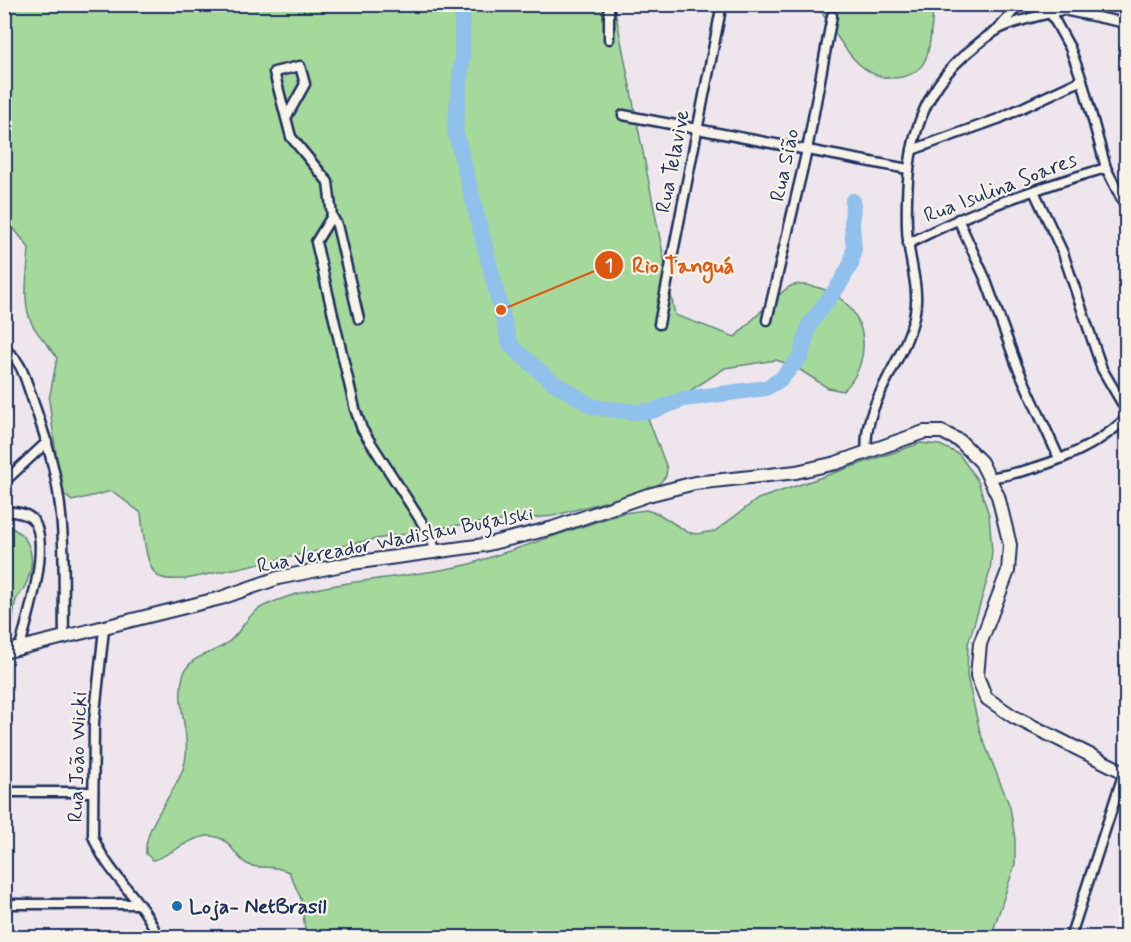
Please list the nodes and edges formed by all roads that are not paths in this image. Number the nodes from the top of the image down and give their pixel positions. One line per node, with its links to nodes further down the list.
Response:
1 (609, 4): 10 (street)
2 (722, 4): 14 (street, Rua Telavive)
3 (1019, 4): 9 (street)
4 (1082, 4): 5 (street)
5 (1066, 10): 6 (street); 8 (street)
6 (1050, 12): 9 (street); 11 (street)
7 (832, 16): 15 (street, Rua Sião)
8 (1126, 23)
9 (999, 29): 16 (street)
10 (609, 39)
11 (1082, 80): 16 (street); 17 (street)
12 (622, 115): 14 (street)
13 (286, 118): 13 (street); 21 (street)
14 (696, 128): 15 (street); 26 (street, Rua Telavive)
15 (807, 150): 18 (street); 25 (street, Rua Sião)
16 (912, 150): 18 (street)
17 (1106, 168): 19 (street, Rua Isulina Soares); 20 (street)
18 (908, 169): 23 (street)
19 (1034, 191): 22 (street, Rua Isulina Soares); 28 (street)
20 (1126, 208)
21 (332, 216): 24 (street); 36 (street)
22 (958, 219): 23 (street, Rua Isulina Soares); 32 (street)
23 (908, 244): 31 (street)
24 (359, 320)
25 (767, 320)
26 (659, 324)
27 (4, 349): 30 (street)
28 (1126, 410)
29 (1126, 418): 32 (street)
30 (47, 442): 34 (street); 38 (street)
31 (867, 452): 33 (main road, Rua Vereador Wadislau Bugalski); 36 (main road, Rua Vereador Wadislau Bugalski)
32 (1059, 458): 33 (street)
33 (988, 478): 41 (main road, Rua Vereador Wadislau Bugalski)
34 (4, 482)
35 (4, 511): 39 (street)
36 (436, 552): 37 (main road, Rua Vereador Wadislau Bugalski)
37 (104, 629): 38 (main road, Rua Vereador Wadislau Bugalski); 43 (street, Rua João Wicki)
38 (64, 639): 39 (main road, Rua Vereador Wadislau Bugalski)
39 (19, 650): 40 (main road, Rua Vereador Wadislau Bugalski)
40 (4, 652)
41 (1125, 772): 47 (street)
42 (4, 792): 43 (street)
43 (92, 792): 45 (street, Rua João Wicki)
44 (4, 904): 45 (street)
45 (139, 904): 46 (street, Rua João Wicki)
46 (158, 938)
47 (1070, 938)

